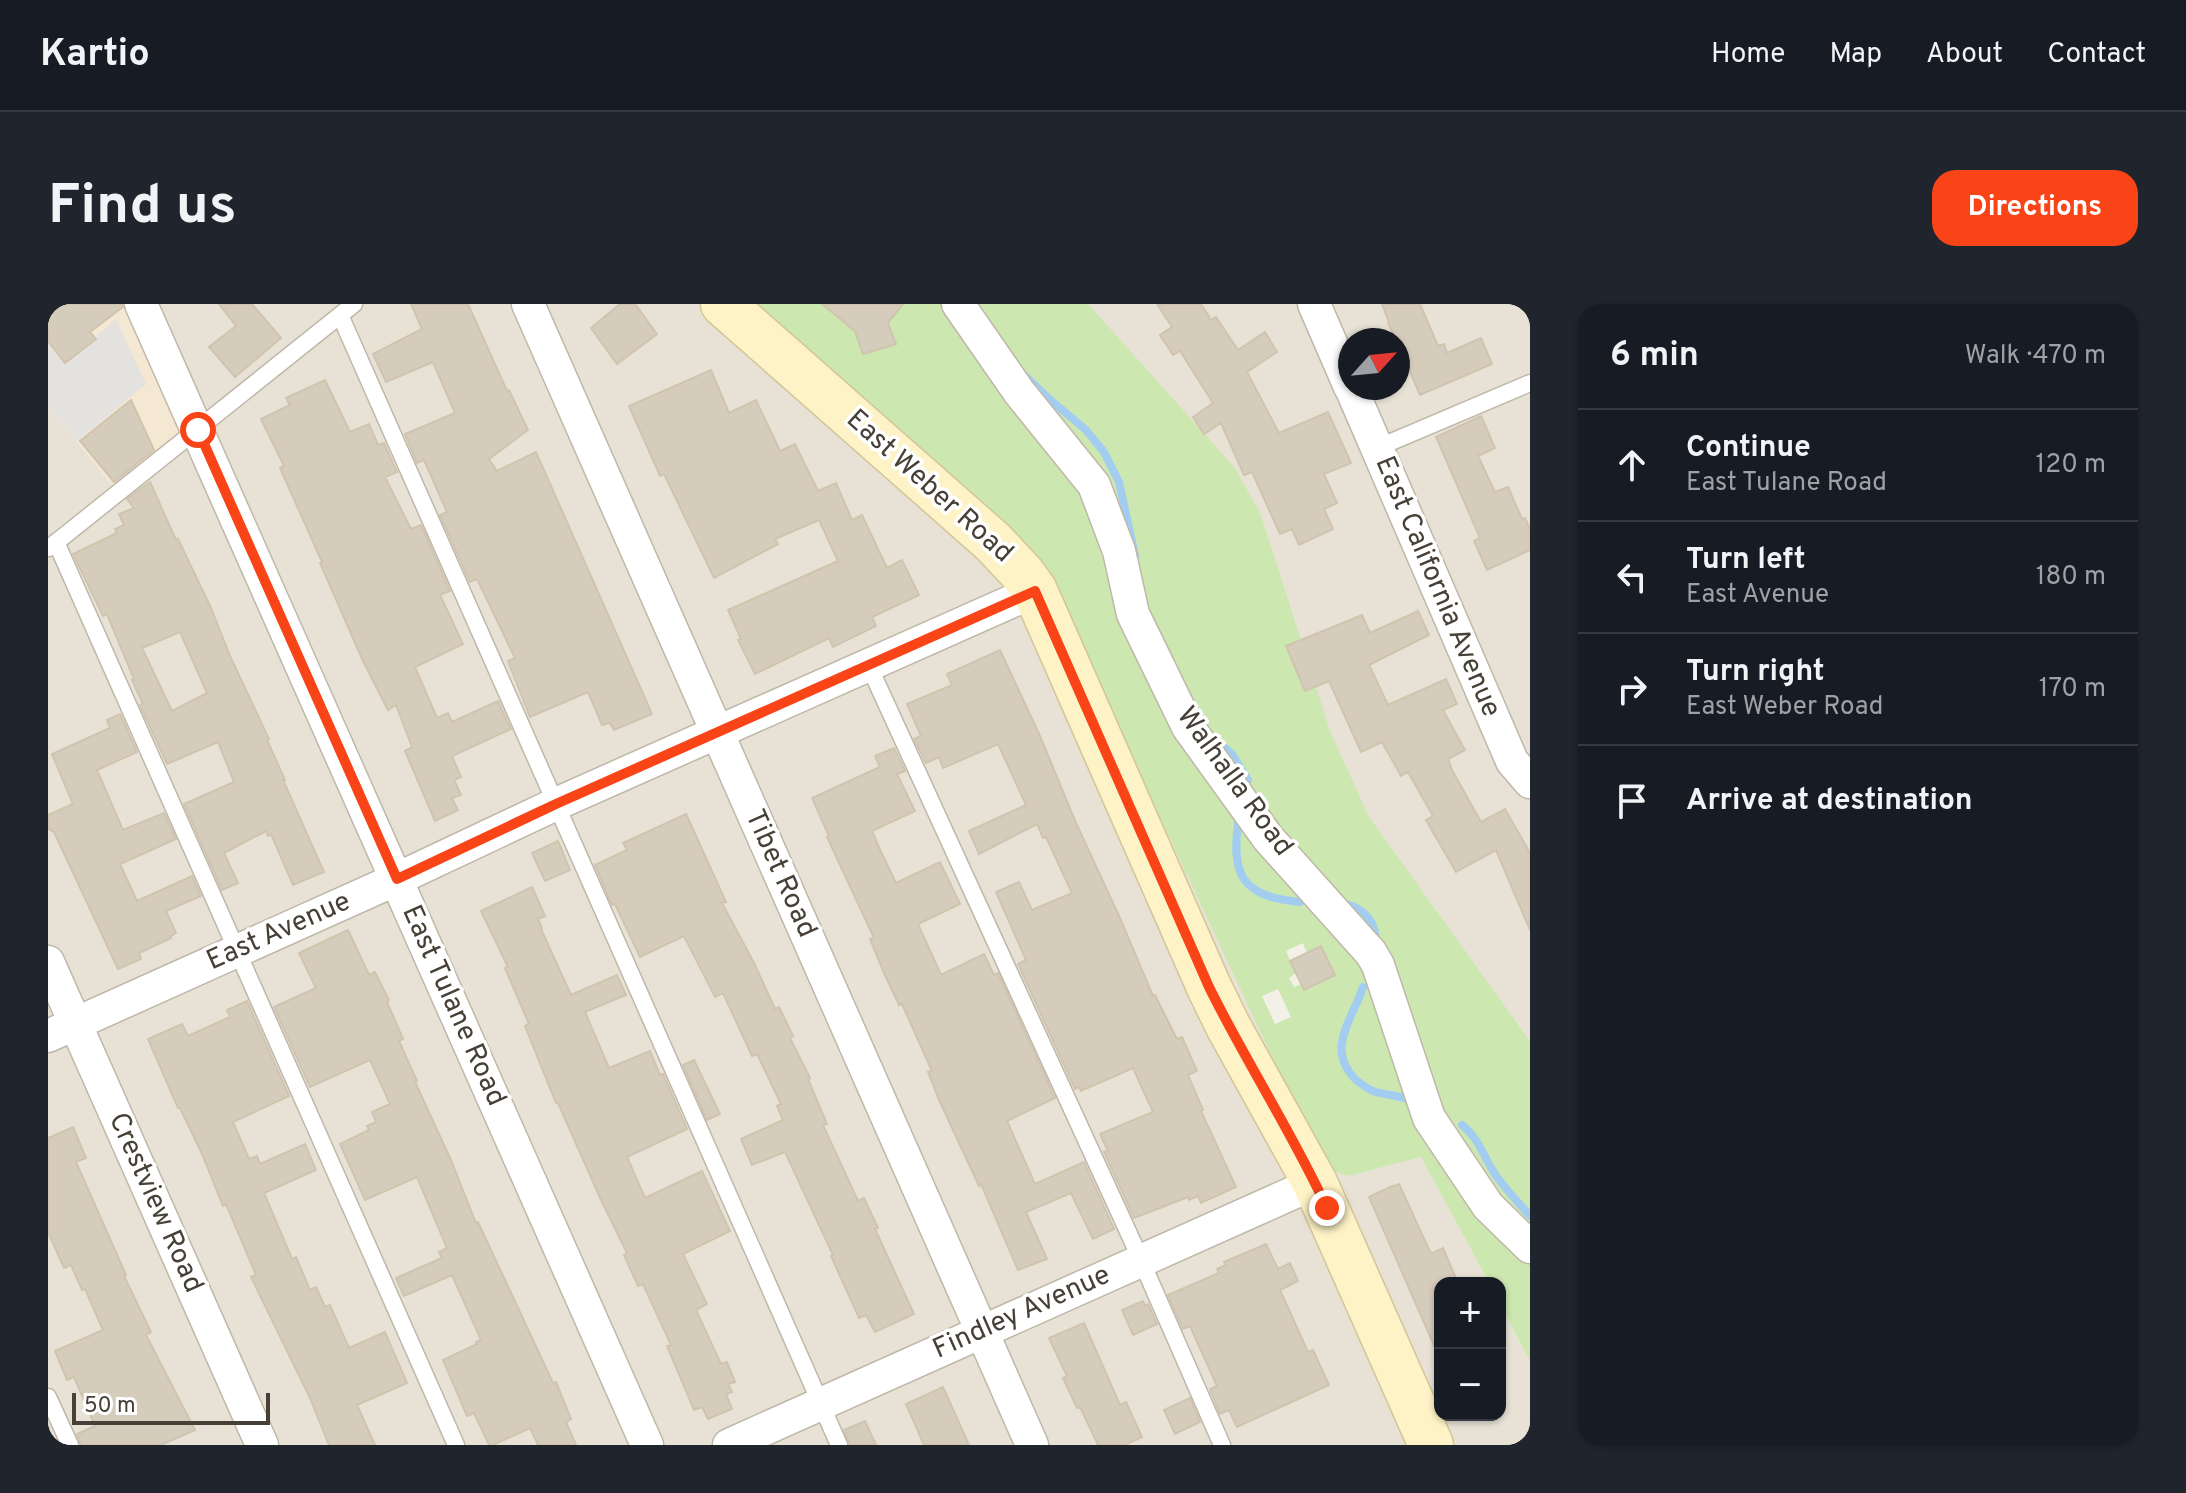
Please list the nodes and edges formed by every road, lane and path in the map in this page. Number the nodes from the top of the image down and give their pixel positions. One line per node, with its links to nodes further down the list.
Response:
1 (141, 304): 11 (street, East Tulane Road)
2 (354, 304): 7 (lane)
3 (528, 304): 16 (street, Tibet Road)
4 (723, 304): 14 (street, East Weber Road)
5 (958, 304): 24 (street, Walhalla Road)
6 (1314, 304): 8 (street, East California Avenue)
7 (340, 315): 11 (lane); 18 (lane)
8 (1338, 359)
9 (1530, 383): 12 (lane)
10 (1356, 400): 12 (street, East California Avenue)
11 (198, 430): 13 (lane); 19 (street, East Tulane Road)
12 (1377, 448): 17 (street, East California Avenue)
13 (52, 545): 20 (lane)
14 (1035, 591): 15 (street, East Avenue); 23 (street, East Weber Road)
15 (869, 666): 16 (street, East Avenue); 25 (lane)
16 (717, 733): 18 (street, East Avenue); 26 (street, Tibet Road)
17 (1530, 782)
18 (556, 804): 19 (street, East Avenue); 28 (lane)
19 (397, 879): 20 (street, East Avenue); 32 (street, East Tulane Road)
20 (237, 951): 22 (street, East Avenue); 31 (lane)
21 (48, 962): 22 (street, Crestview Road)
22 (62, 1030): 30 (street, Crestview Road)
23 (1315, 1183): 25 (street, Findley Avenue); 37 (street, East Weber Road)
24 (1530, 1247)
25 (1141, 1260): 26 (street, Findley Avenue); 36 (lane)
26 (982, 1332): 28 (street, Findley Avenue); 35 (street, Tibet Road)
27 (48, 1397): 29 (lane)
28 (821, 1403): 33 (street, Findley Avenue); 34 (lane)
29 (70, 1445)
30 (262, 1445)
31 (456, 1445)
32 (647, 1445)
33 (729, 1445)
34 (839, 1445)
35 (1032, 1445)
36 (1222, 1445)
37 (1431, 1445)

